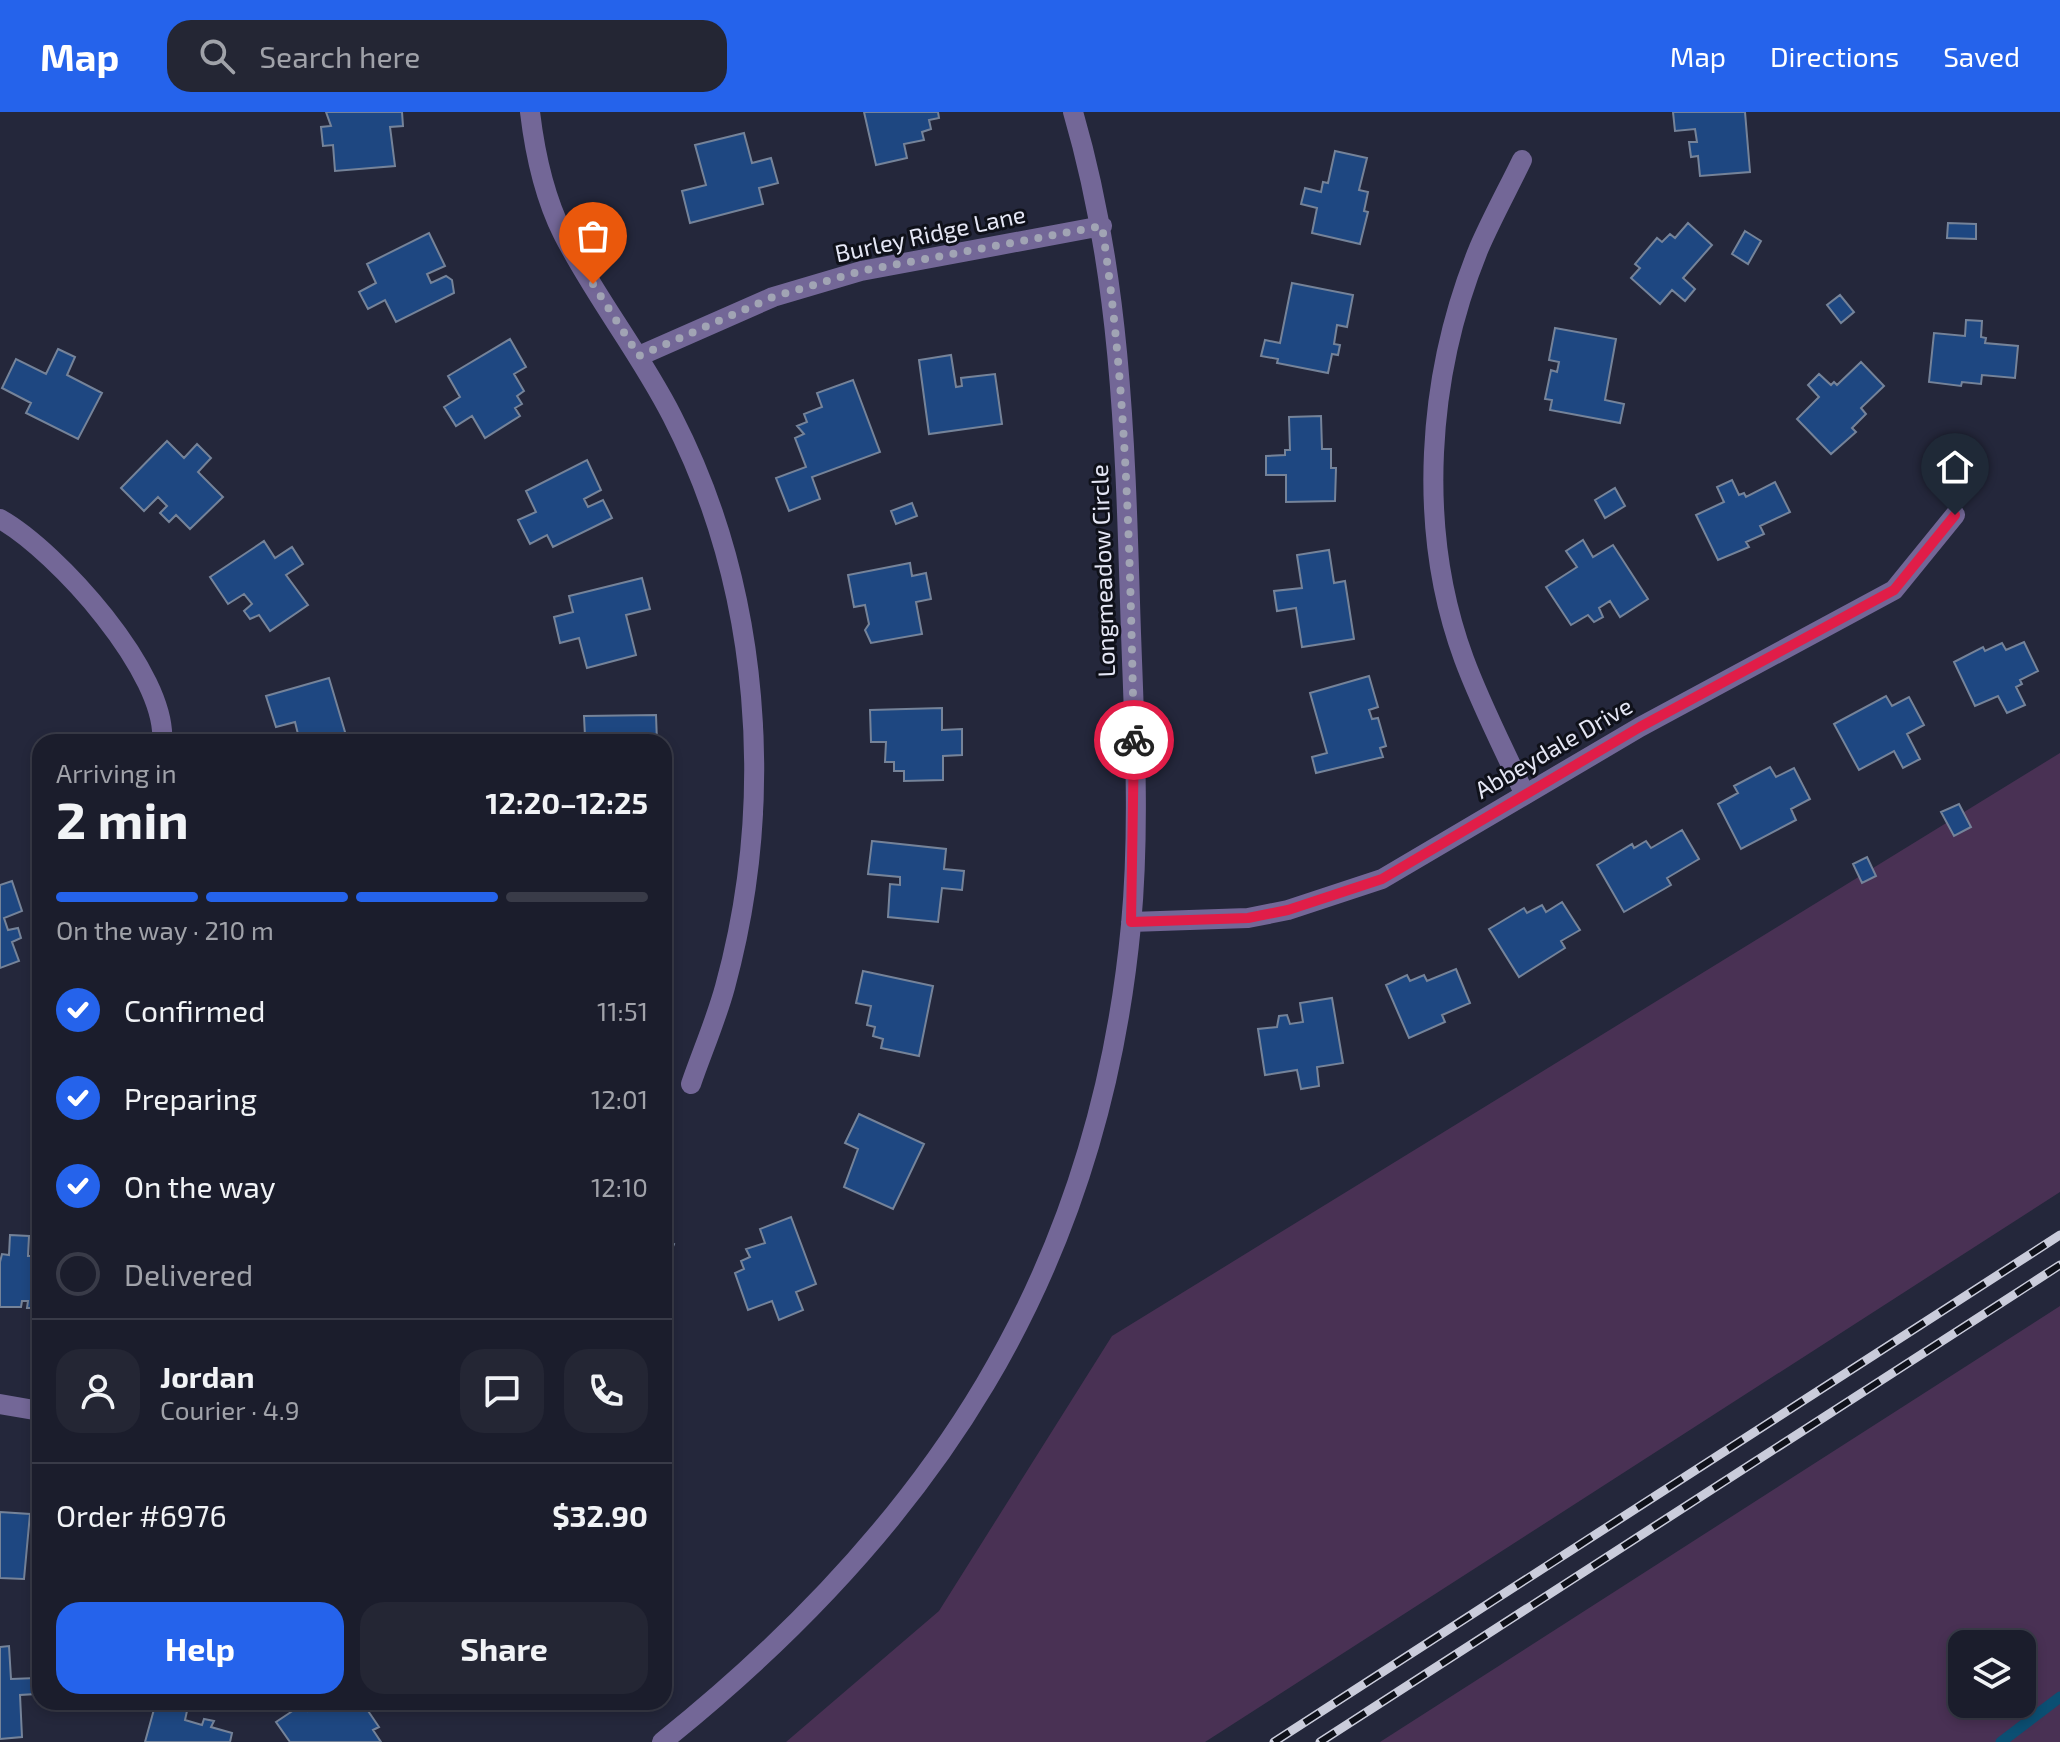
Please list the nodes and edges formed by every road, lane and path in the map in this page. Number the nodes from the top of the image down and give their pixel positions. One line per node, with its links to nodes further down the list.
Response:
1 (530, 112): 5 (street)
2 (1073, 112): 4 (street, Longmeadow Circle)
3 (1522, 160): 9 (street)
4 (1102, 226): 5 (street, Burley Ridge Lane); 10 (street, Longmeadow Circle)
5 (639, 356): 11 (street)
6 (1955, 515): 9 (street, Abbeydale Drive)
7 (0, 519): 8 (street)
8 (163, 734)
9 (1524, 793): 10 (street, Abbeydale Drive)
10 (1131, 922): 14 (street, Longmeadow Circle)
11 (691, 1084)
12 (0, 1404): 13 (street)
13 (32, 1410)
14 (662, 1742)

